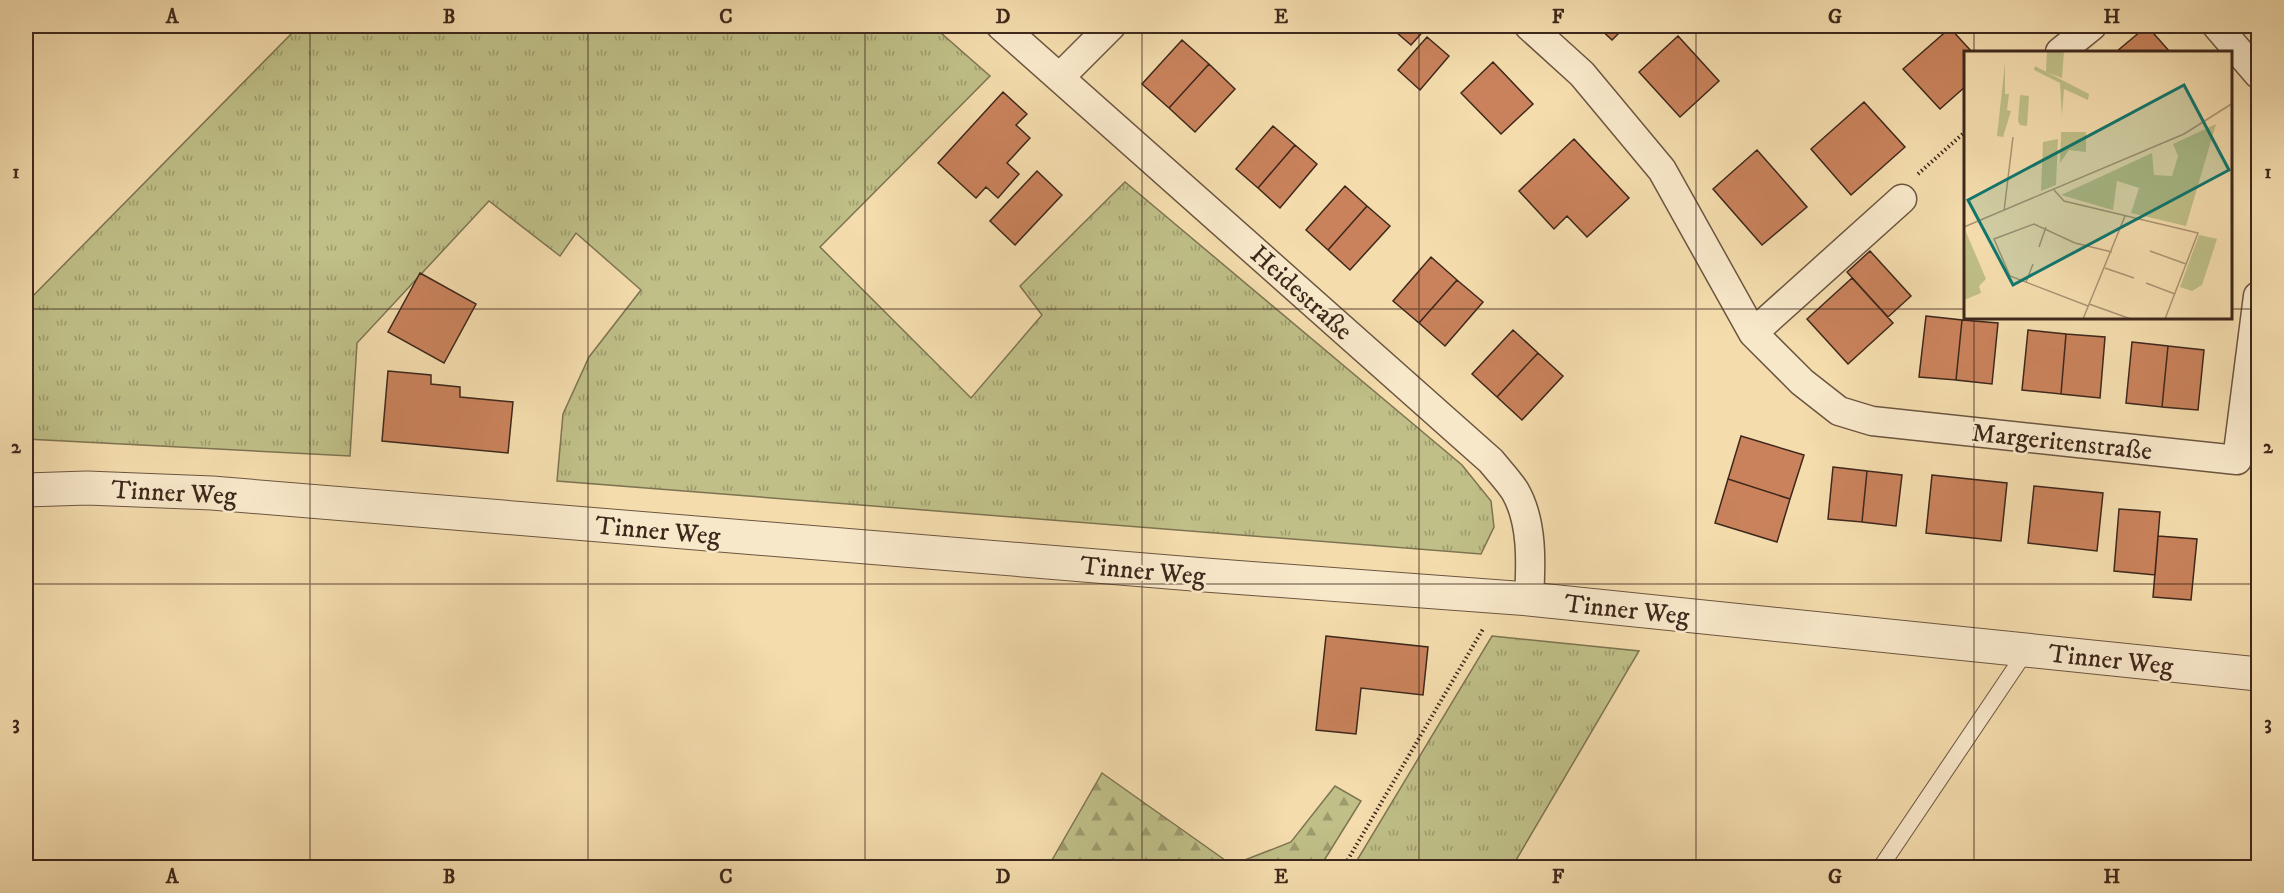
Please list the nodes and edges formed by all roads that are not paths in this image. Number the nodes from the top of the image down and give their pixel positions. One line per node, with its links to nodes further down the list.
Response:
1 (1001, 26): 8 (street, Heidestraße)
2 (1111, 26): 8 (street)
3 (1529, 26): 11 (street, Margeritenstraße)
4 (2092, 26): 6 (street)
5 (2217, 26): 7 (street)
6 (2062, 51)
7 (2259, 74)
8 (1060, 77): 13 (street, Heidestraße)
9 (1902, 199): 11 (street)
10 (2259, 296): 11 (street, Margeritenstraße)
11 (1753, 333)
12 (26, 490): 13 (street, Tinner Weg)
13 (1515, 598): 14 (street, Tinner Weg)
14 (2027, 650): 15 (street, Tinner Weg); 16 (lane)
15 (2259, 674)
16 (1881, 867)

